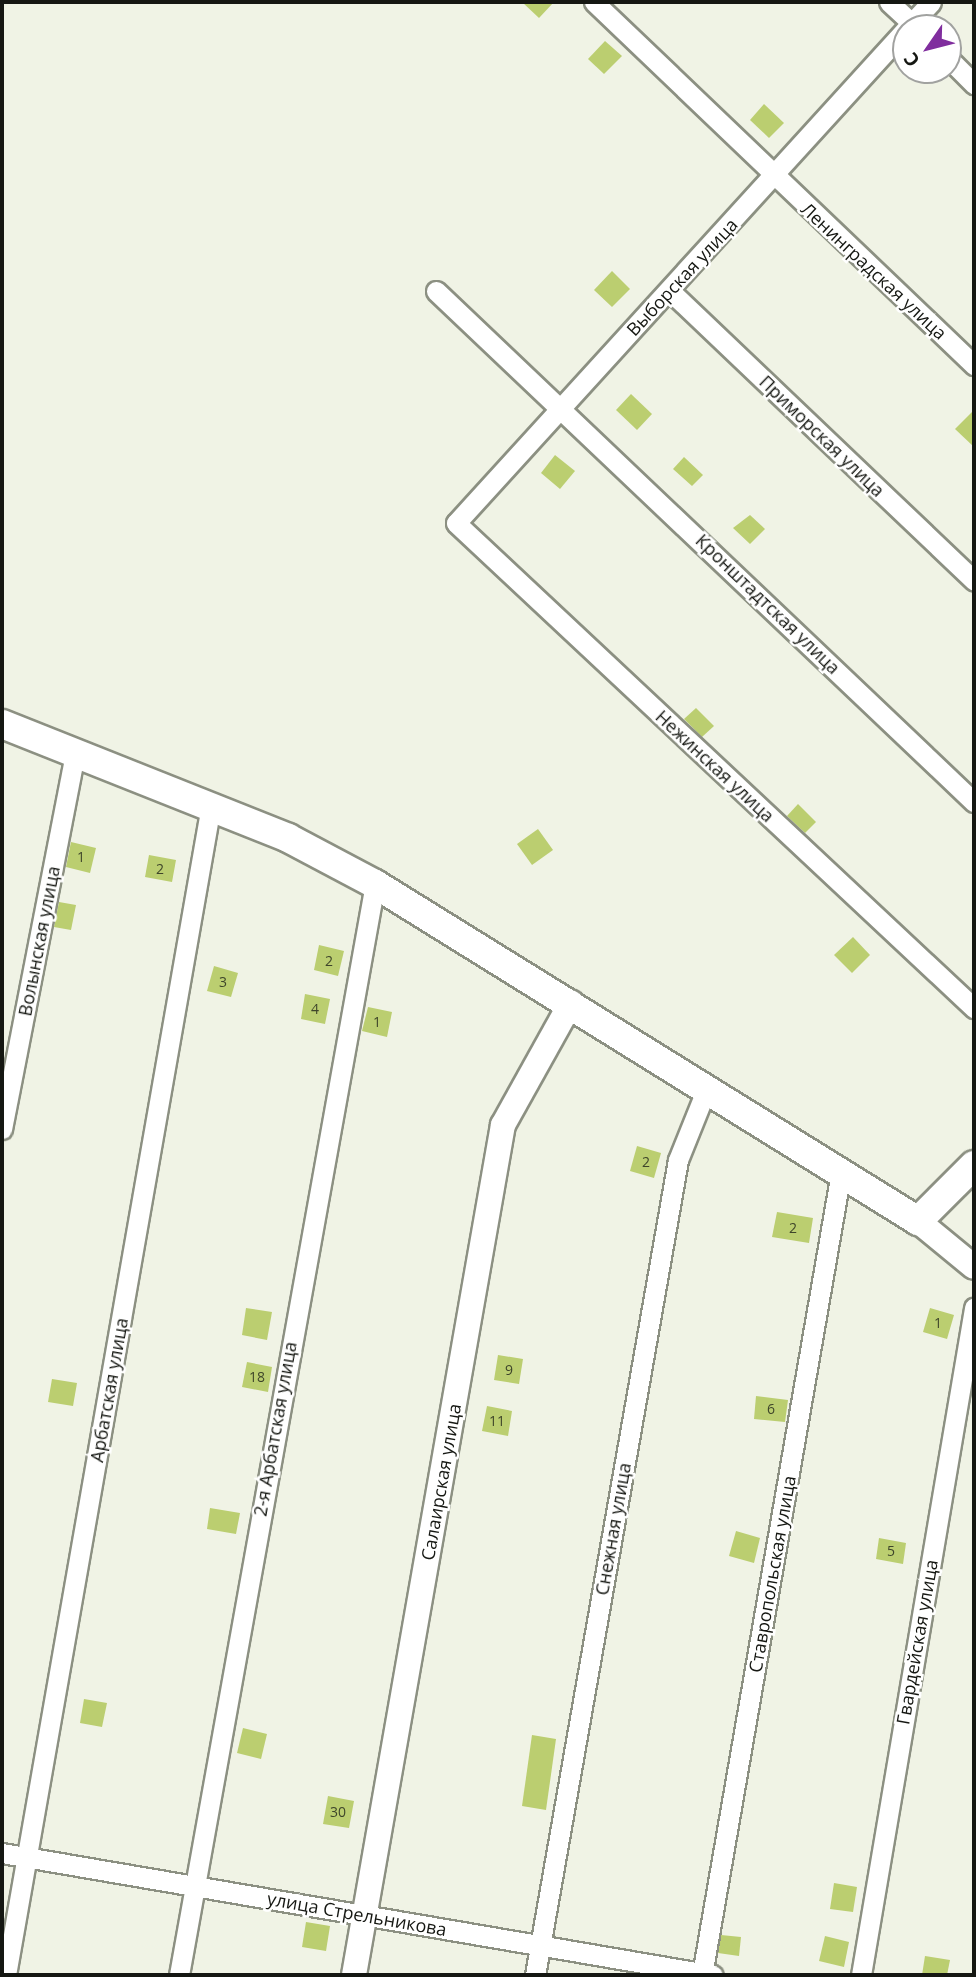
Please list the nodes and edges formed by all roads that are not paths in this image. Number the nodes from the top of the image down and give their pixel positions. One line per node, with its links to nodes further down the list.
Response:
1 (594, 2): 3 (street, Ленинградская улица)
2 (892, 47): 3 (street, Выборская улица)
3 (775, 176): 5 (street, Выборская улица); 6 (street, Ленинградская улица)
4 (436, 291): 7 (street, Кронштадтская улица)
5 (670, 291): 7 (street, Выборская улица); 9 (street, Приморская улица)
6 (974, 365)
7 (562, 405): 8 (street, Выборская улица); 12 (street, Кронштадтская улица)
8 (456, 523): 16 (street, Нежинская улица)
9 (974, 581)
10 (2, 724): 11 (main road)
11 (75, 753): 13 (main road); 18 (street, Волынская улица)
12 (974, 802)
13 (211, 805): 14 (main road); 25 (street, Арбатская улица)
14 (375, 884): 15 (main road); 26 (street, 2-я Арбатская улица)
15 (571, 1003): 17 (main road); 27 (street, Салаирская улица)
16 (974, 1008)
17 (707, 1088): 20 (main road); 28 (street, Снежная улица)
18 (2, 1129)
19 (974, 1165): 21 (main road)
20 (841, 1172): 21 (main road); 33 (street, Ставропольская улица)
21 (918, 1221): 22 (street)
22 (974, 1267)
23 (974, 1308): 34 (street, Гвардейская улица)
24 (2, 1853): 25 (street, улица Стрельникова)
25 (28, 1857): 26 (street, улица Стрельникова); 29 (street, Арбатская улица)
26 (196, 1887): 27 (street, улица Стрельникова); 30 (street, 2-я Арбатская улица)
27 (366, 1916): 28 (street, улица Стрельникова); 31 (street, Салаирская улица)
28 (540, 1945): 32 (street, Снежная улица); 33 (street, улица Стрельникова)
29 (6, 1975)
30 (179, 1975)
31 (354, 1975)
32 (535, 1975)
33 (706, 1975)
34 (861, 1975)

